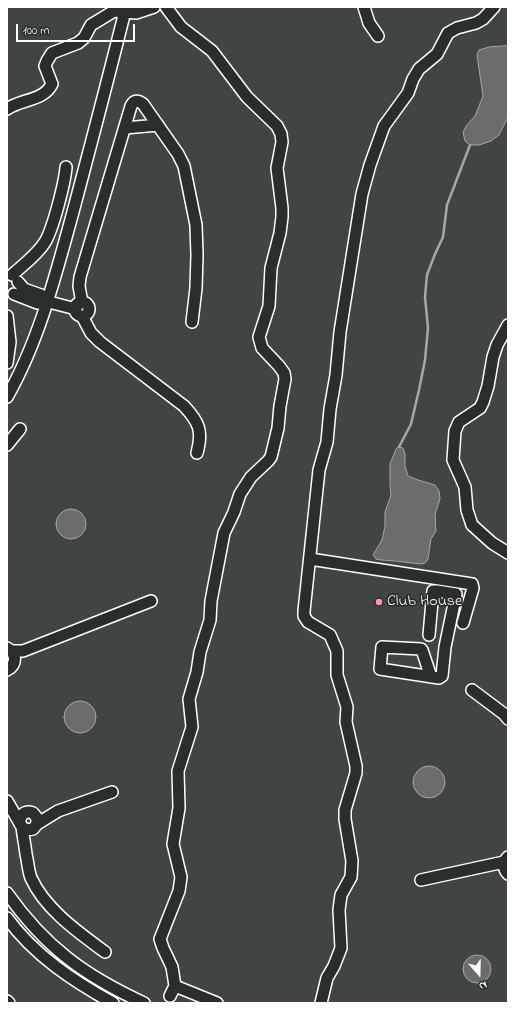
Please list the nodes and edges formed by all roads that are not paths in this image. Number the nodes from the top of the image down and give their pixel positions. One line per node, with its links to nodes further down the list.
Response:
1 (154, 7): 5 (street)
2 (166, 7): 46 (street)
3 (364, 7): 6 (street)
4 (494, 7): 24 (street)
5 (125, 9): 7 (street); 13 (street)
6 (378, 36)
7 (7, 109)
8 (158, 125): 9 (street); 9 (street); 16 (street)
9 (125, 128): 14 (street)
10 (66, 167): 11 (street)
11 (12, 277): 12 (street); 13 (street)
12 (11, 296): 13 (street)
13 (48, 301): 14 (street); 19 (street)
14 (80, 309): 22 (street)
15 (7, 316): 18 (street)
16 (192, 322)
17 (508, 325): 23 (street)
18 (7, 363)
19 (7, 396)
20 (20, 430): 21 (street)
21 (7, 445)
22 (197, 453)
23 (508, 554)
24 (310, 560): 26 (street); 53 (street)
25 (151, 601): 28 (street)
26 (463, 623)
27 (429, 635): 30 (street)
28 (14, 653): 29 (street)
29 (7, 670)
30 (431, 677): 30 (street)
31 (472, 690): 32 (street)
32 (508, 719)
33 (112, 792): 35 (street)
34 (7, 801): 36 (street); 37 (street)
35 (58, 811): 36 (street); 38 (street)
36 (32, 813): 37 (street); 38 (street)
37 (21, 825): 38 (street); 39 (street)
38 (36, 825): 39 (street)
39 (26, 855): 45 (street)
40 (506, 859): 41 (street); 42 (street)
41 (508, 874)
42 (421, 880)
43 (7, 893): 51 (street)
44 (7, 918): 50 (street)
45 (105, 952)
46 (175, 986): 47 (street); 52 (street)
47 (170, 996)
48 (7, 1001): 49 (street)
49 (10, 1003)
50 (113, 1003)
51 (144, 1003)
52 (218, 1003)
53 (321, 1003)

